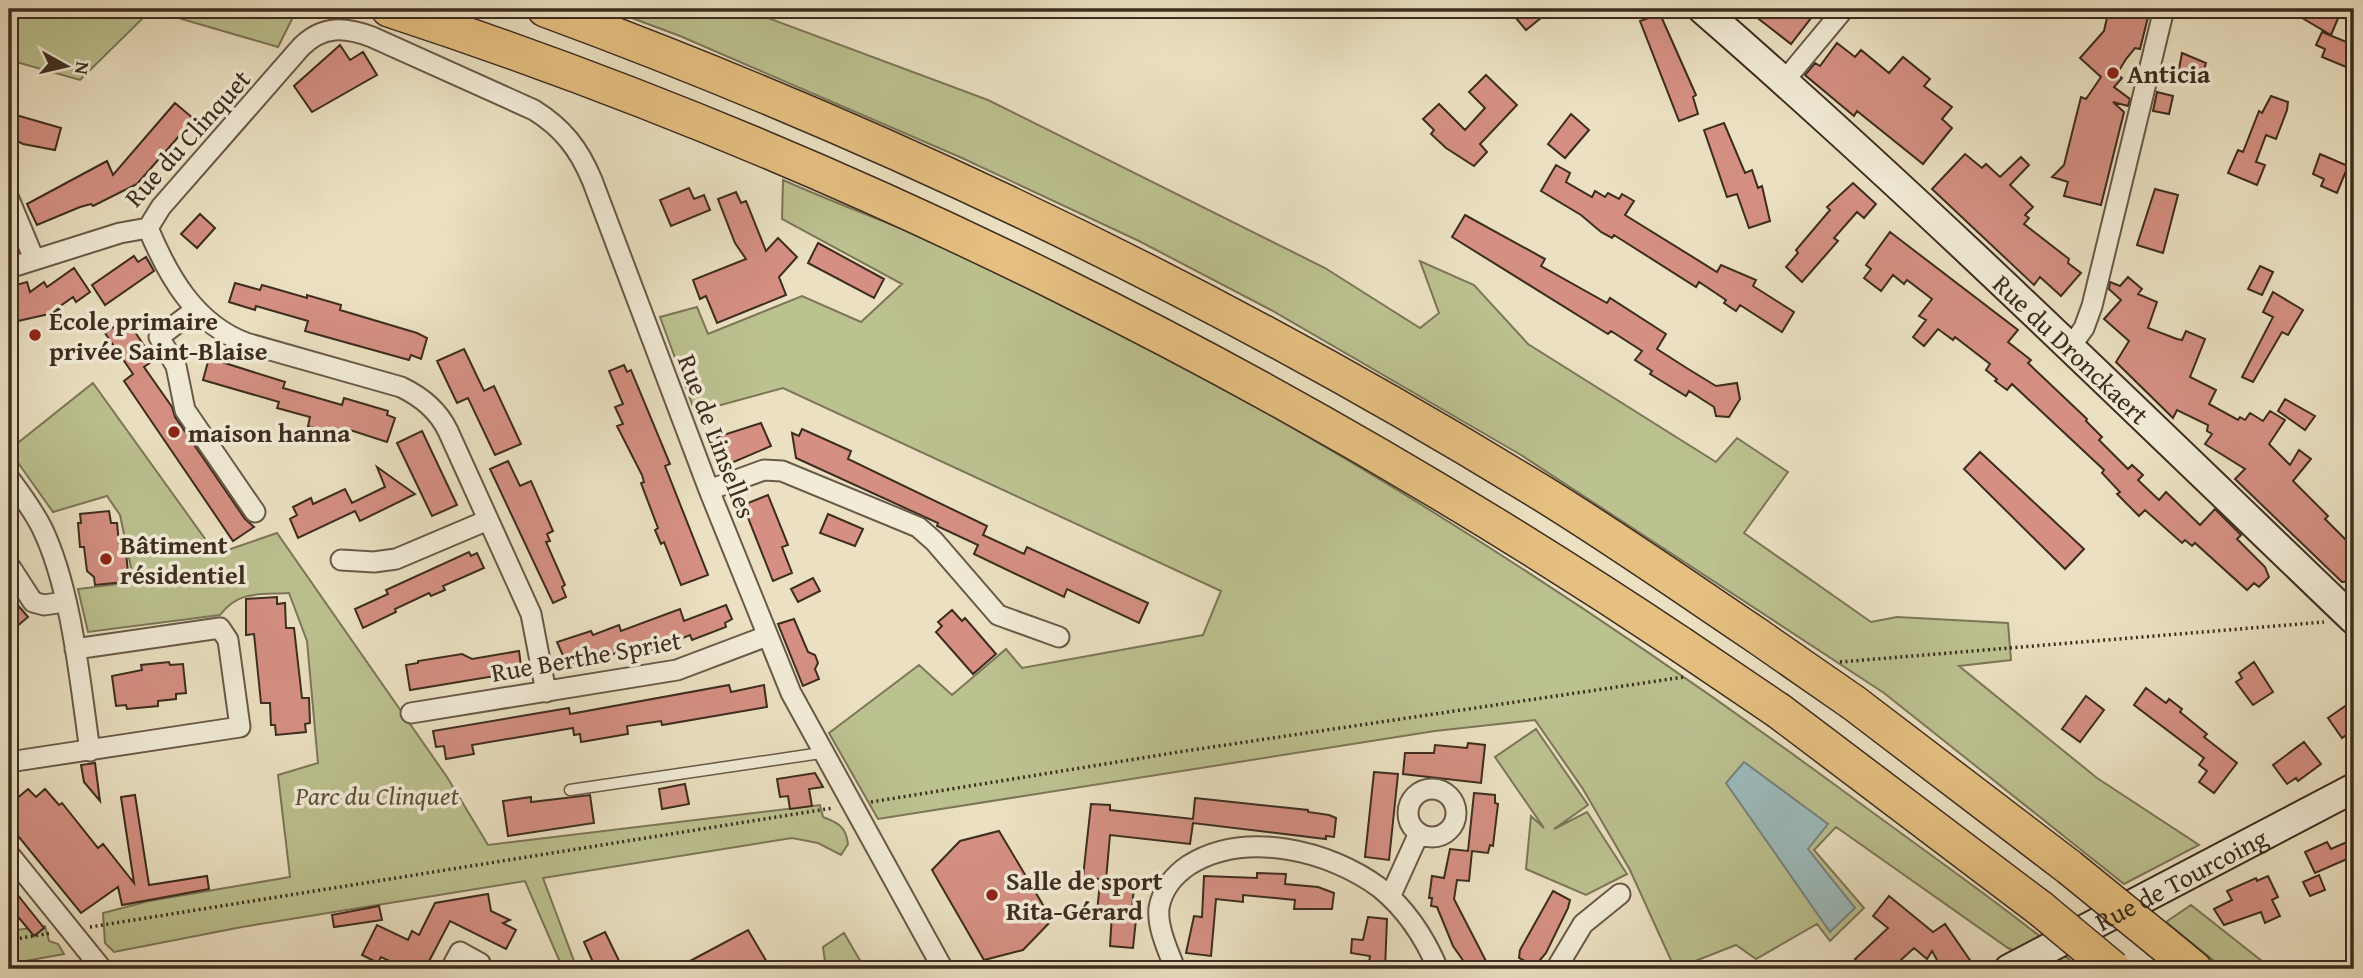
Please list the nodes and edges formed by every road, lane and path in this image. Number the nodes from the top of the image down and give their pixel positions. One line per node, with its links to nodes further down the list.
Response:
1 (389, 9): 45 (highway, bridge)
2 (545, 9): 46 (highway, bridge)
3 (1703, 9): 7 (main road, Rue du Dronckaert)
4 (1844, 9): 7 (street)
5 (2164, 9): 13 (street)
6 (346, 29): 9 (street, Rue du Clinquet); 15 (street, Rue de Linselles)
7 (1785, 80): 13 (main road, Rue du Dronckaert)
8 (9, 199): 10 (street)
9 (148, 228): 10 (street, Rue du Clinquet); 12 (street)
10 (34, 259): 11 (street, Rue du Clinquet)
11 (9, 268)
12 (195, 310): 16 (street); 17 (street)
13 (2071, 345): 21 (main road, Rue du Dronckaert)
14 (9, 478): 20 (street)
15 (709, 490): 22 (street, Rue de Linselles); 23 (street)
16 (255, 512)
17 (488, 520): 18 (street); 26 (street)
18 (341, 560)
19 (9, 565): 20 (street)
20 (64, 602): 24 (street)
21 (2354, 620): 25 (path)
22 (766, 636): 26 (street, Rue Berthe Spriet); 29 (street, Rue de Linselles)
23 (1059, 637)
24 (75, 649): 28 (street); 28 (street)
25 (1838, 662)
26 (546, 692): 27 (street, Rue Berthe Spriet)
27 (411, 713)
28 (90, 751): 30 (street)
29 (821, 753): 32 (lane); 40 (street, Rue de Linselles)
30 (9, 762)
31 (2354, 788): 44 (main road, Rue de Tourcoing)
32 (570, 790)
33 (1419, 833): 36 (street)
34 (9, 854): 37 (street)
35 (1620, 894): 43 (street)
36 (1390, 897): 41 (street); 42 (street)
37 (102, 969)
38 (451, 969): 39 (street)
39 (477, 969)
40 (943, 969)
41 (1175, 969)
42 (1438, 969)
43 (1556, 969)
44 (2009, 969)
45 (2113, 969)
46 (2194, 969)

